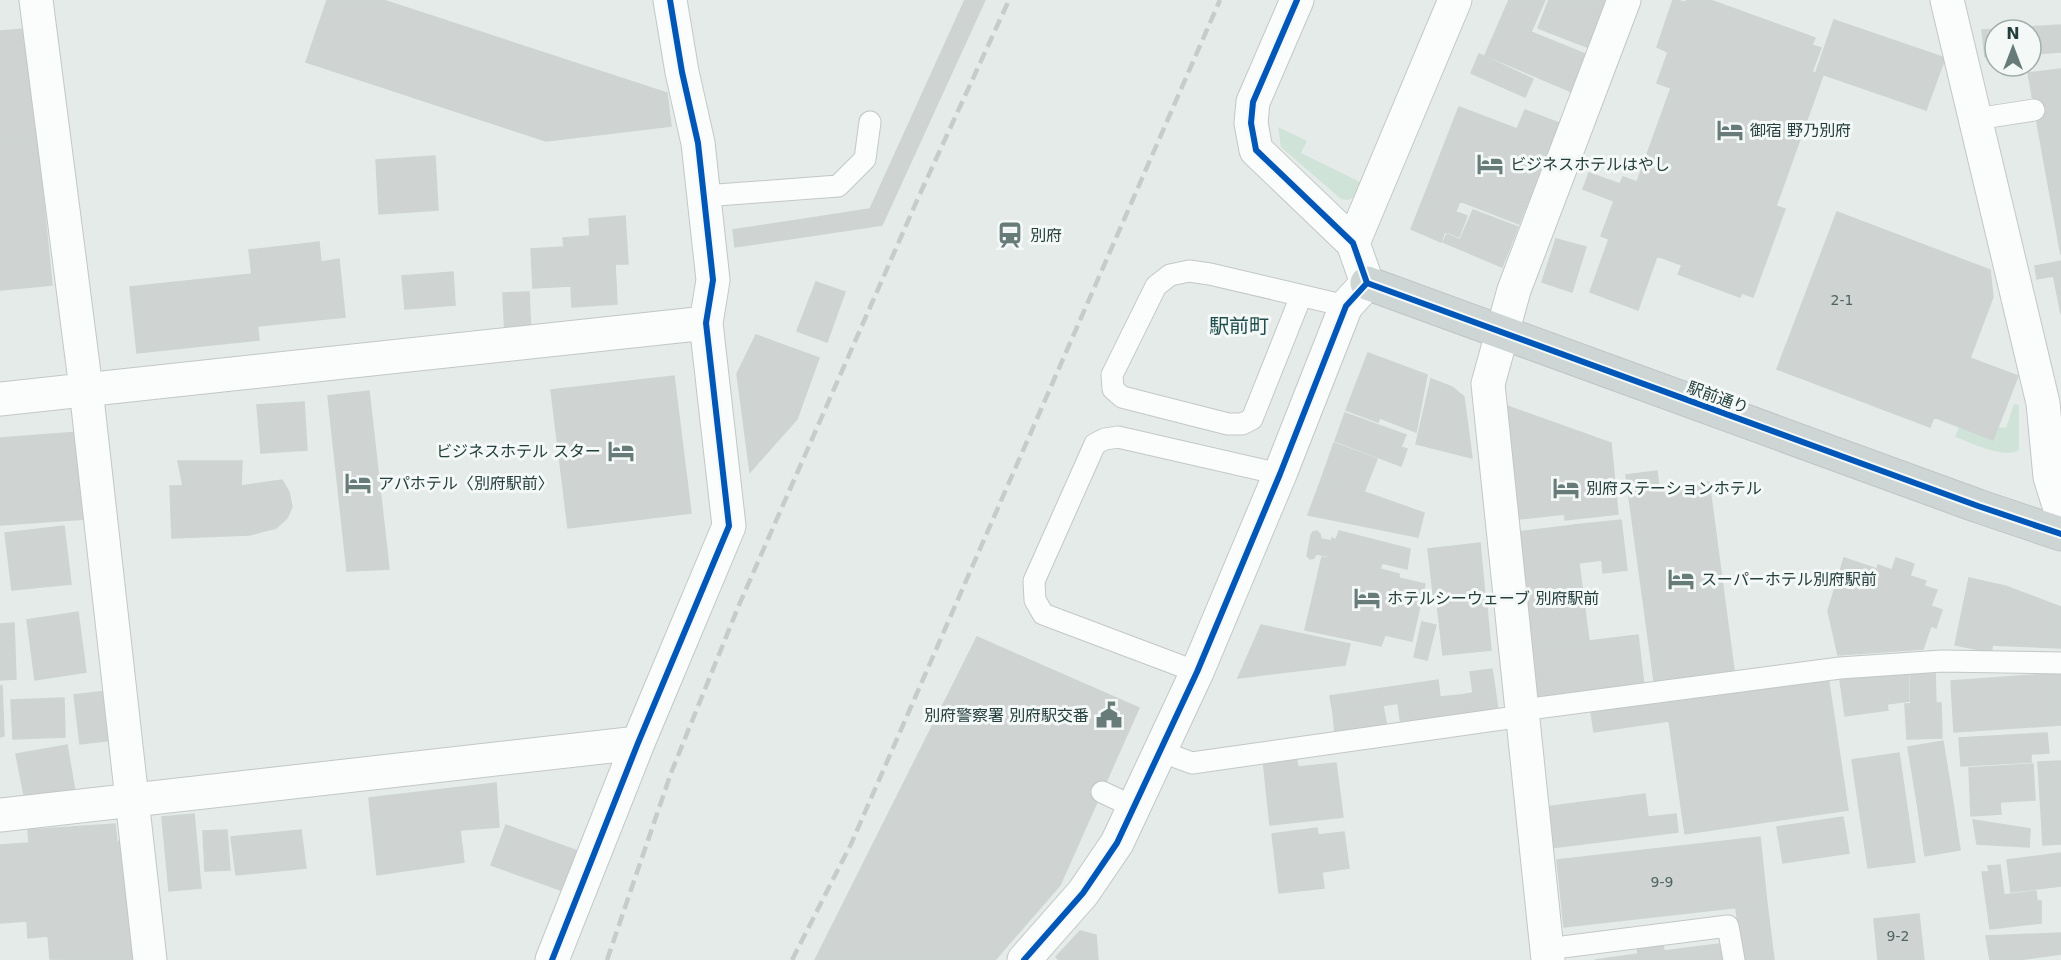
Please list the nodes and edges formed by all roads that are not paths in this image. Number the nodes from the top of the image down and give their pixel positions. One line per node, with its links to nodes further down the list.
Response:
1 (36, 0): 16 (street)
2 (670, 0): 10 (street)
3 (1297, 0): 11 (street)
4 (1455, 0): 11 (street)
5 (1624, 0): 15 (street)
6 (1947, 0): 8 (street)
7 (2034, 110): 8 (lane)
8 (1976, 119): 19 (street)
9 (870, 122): 10 (lane)
10 (704, 196): 14 (street)
11 (1353, 243): 12 (street)
12 (1357, 294): 13 (lane); 15 (main road, 駅前通り); 18 (street)
13 (1301, 296): 13 (lane)
14 (706, 323): 16 (street); 24 (street)
15 (1502, 333): 20 (main road, 駅前通り); 23 (street)
16 (86, 389): 17 (street); 27 (street)
17 (0, 399)
18 (1280, 474): 22 (street); 22 (lane)
19 (2061, 512)
20 (2061, 534)
21 (2061, 663): 23 (lane)
22 (1197, 672): 25 (street)
23 (1522, 713): 25 (lane); 30 (street)
24 (638, 743): 27 (street); 32 (street)
25 (1160, 751): 28 (street)
26 (1102, 792): 28 (lane)
27 (134, 800): 29 (street); 31 (street)
28 (1134, 807): 33 (street)
29 (0, 815)
30 (1547, 955): 34 (lane)
31 (150, 960)
32 (552, 960)
33 (1024, 960)
34 (1734, 960)

